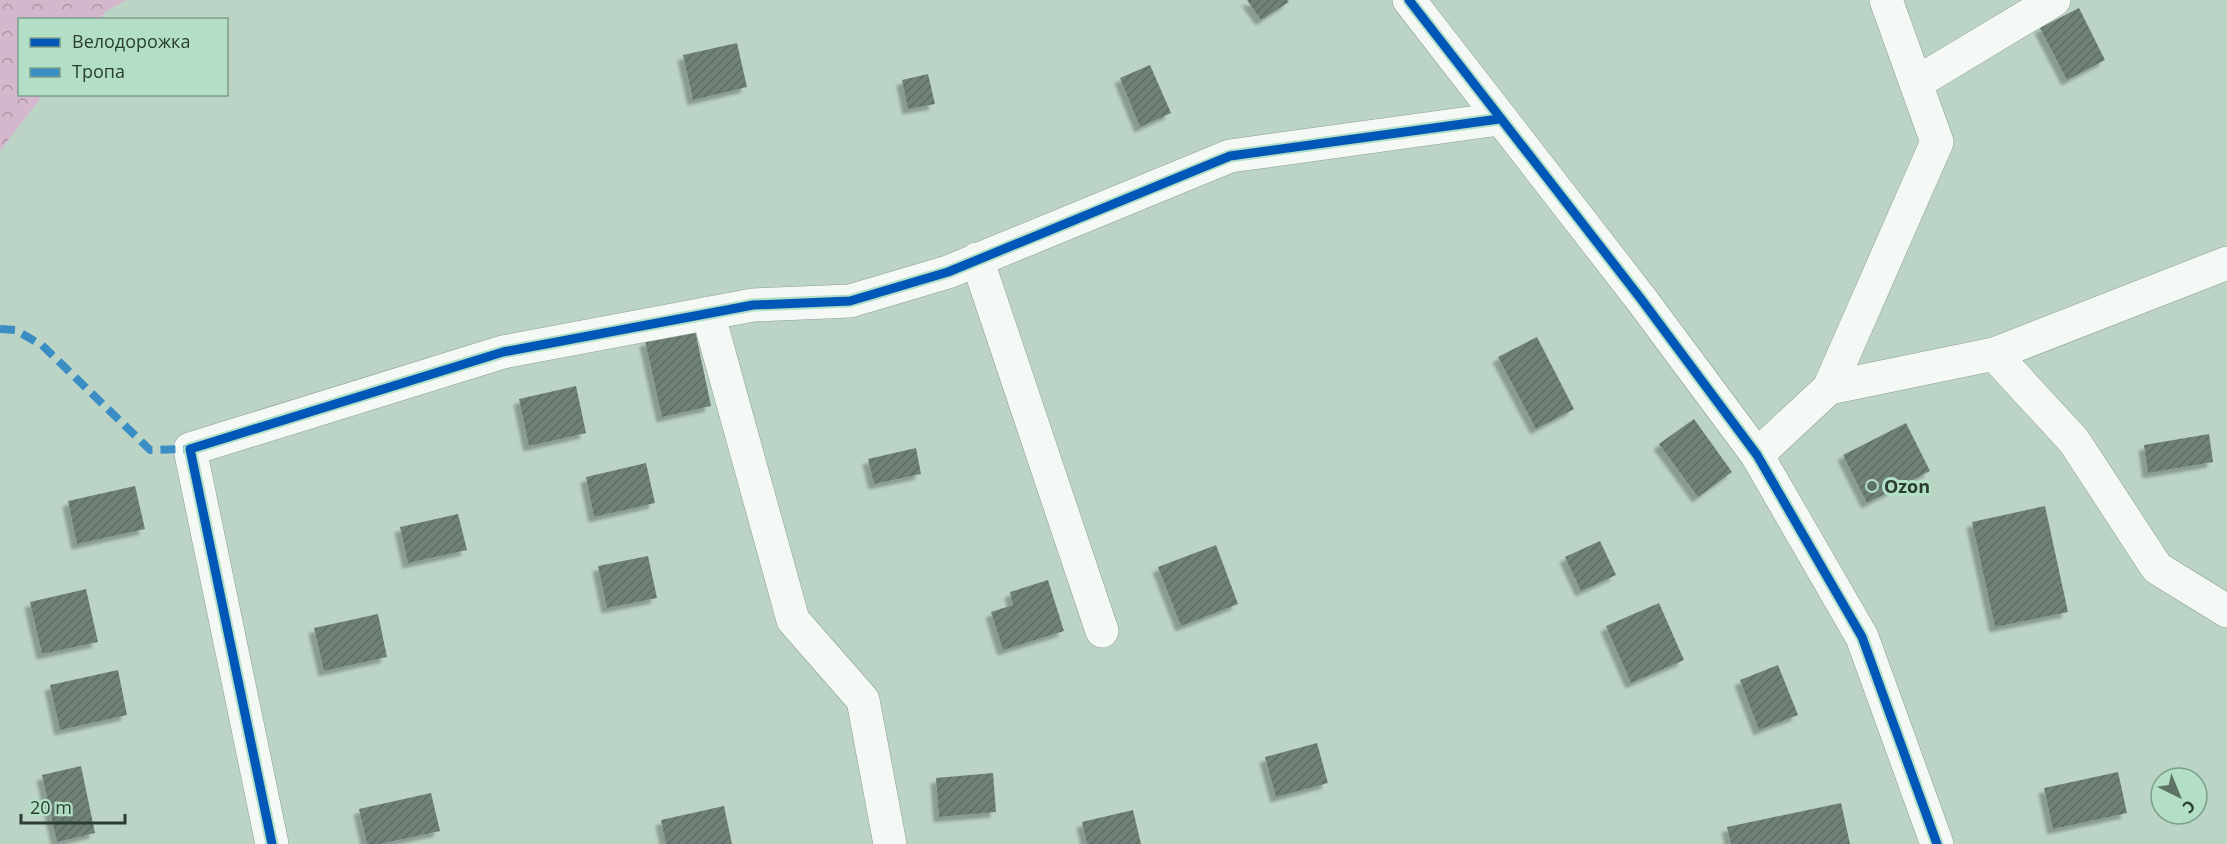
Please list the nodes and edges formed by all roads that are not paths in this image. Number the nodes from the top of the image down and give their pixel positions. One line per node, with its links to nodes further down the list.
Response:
1 (1409, 0): 5 (street)
2 (1886, 0): 4 (street)
3 (2054, 0): 4 (street)
4 (1916, 83): 10 (street)
5 (1499, 119): 6 (street); 11 (street)
6 (977, 259): 8 (street); 13 (street)
7 (2227, 263): 9 (street)
8 (708, 313): 14 (street); 15 (street)
9 (1994, 354): 10 (street); 12 (street)
10 (1829, 388): 11 (street)
11 (1757, 455): 16 (street)
12 (2227, 611)
13 (1102, 631)
14 (272, 844)
15 (890, 844)
16 (1937, 844)

